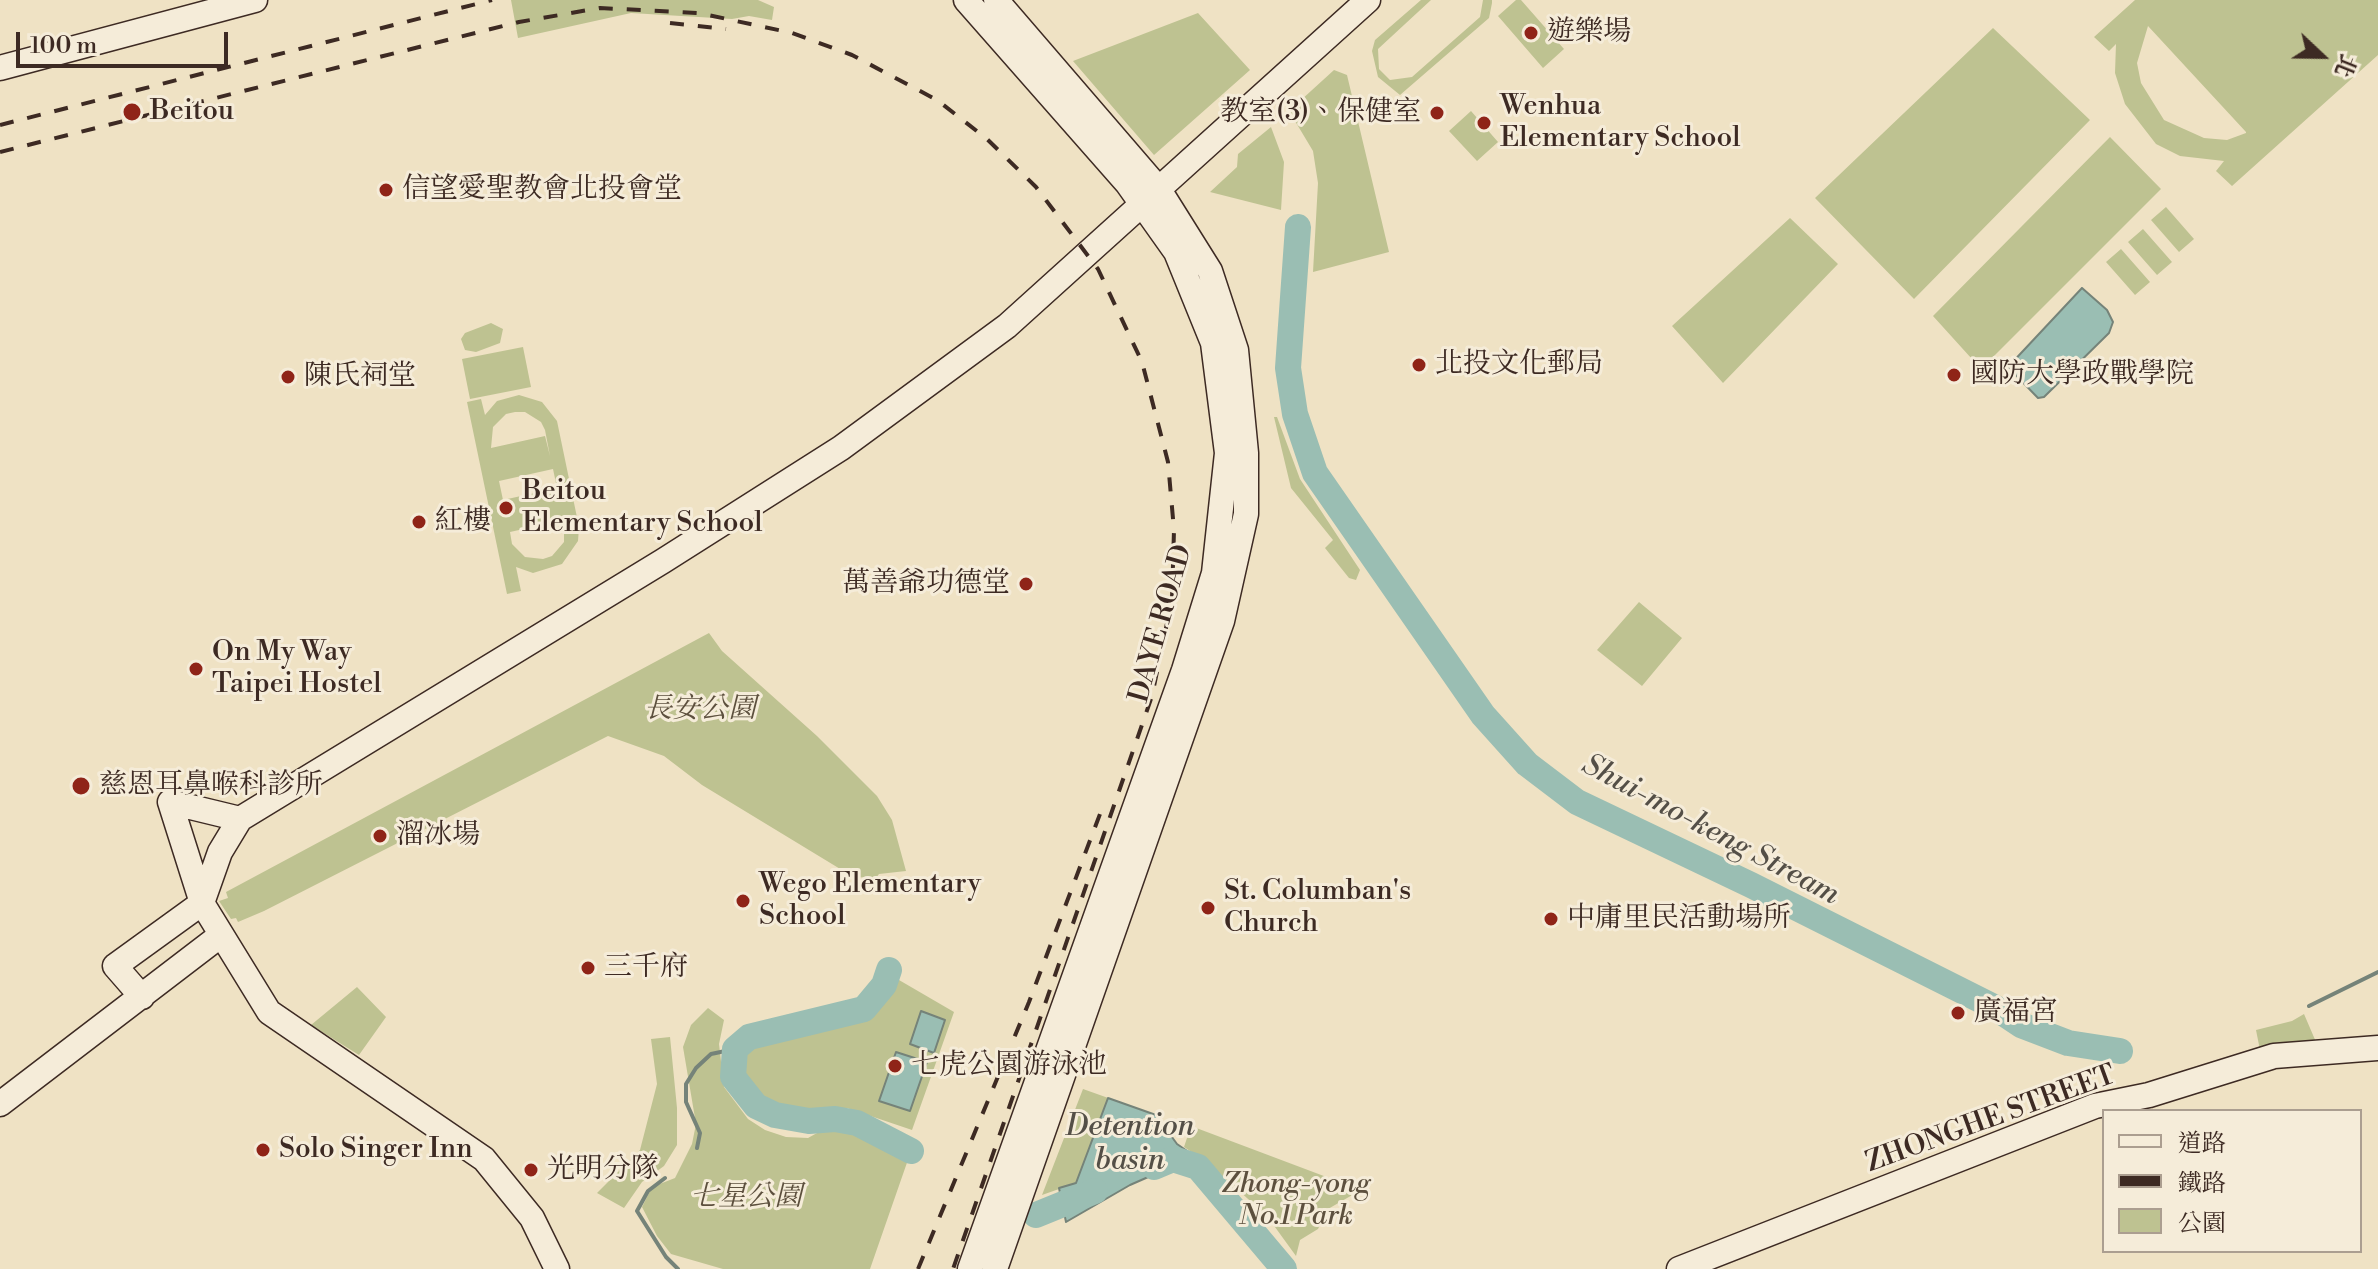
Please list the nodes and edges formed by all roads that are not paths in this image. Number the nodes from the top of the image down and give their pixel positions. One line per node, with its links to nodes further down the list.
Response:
1 (255, 0): 5 (street)
2 (966, 0): 6 (street, DAYE ROAD)
3 (996, 0): 6 (street, DAYE ROAD)
4 (1368, 0): 6 (street)
5 (0, 68)
6 (1150, 196): 7 (street); 14 (street, DAYE ROAD); 15 (street, DAYE ROAD)
7 (240, 819): 8 (street); 8 (street)
8 (202, 903): 9 (street); 10 (street)
9 (221, 935): 10 (street); 13 (street)
10 (142, 997): 12 (street)
11 (2378, 1048): 16 (street, ZHONGHE STREET)
12 (0, 1104)
13 (557, 1269)
14 (970, 1269)
15 (995, 1269)
16 (1679, 1269)

